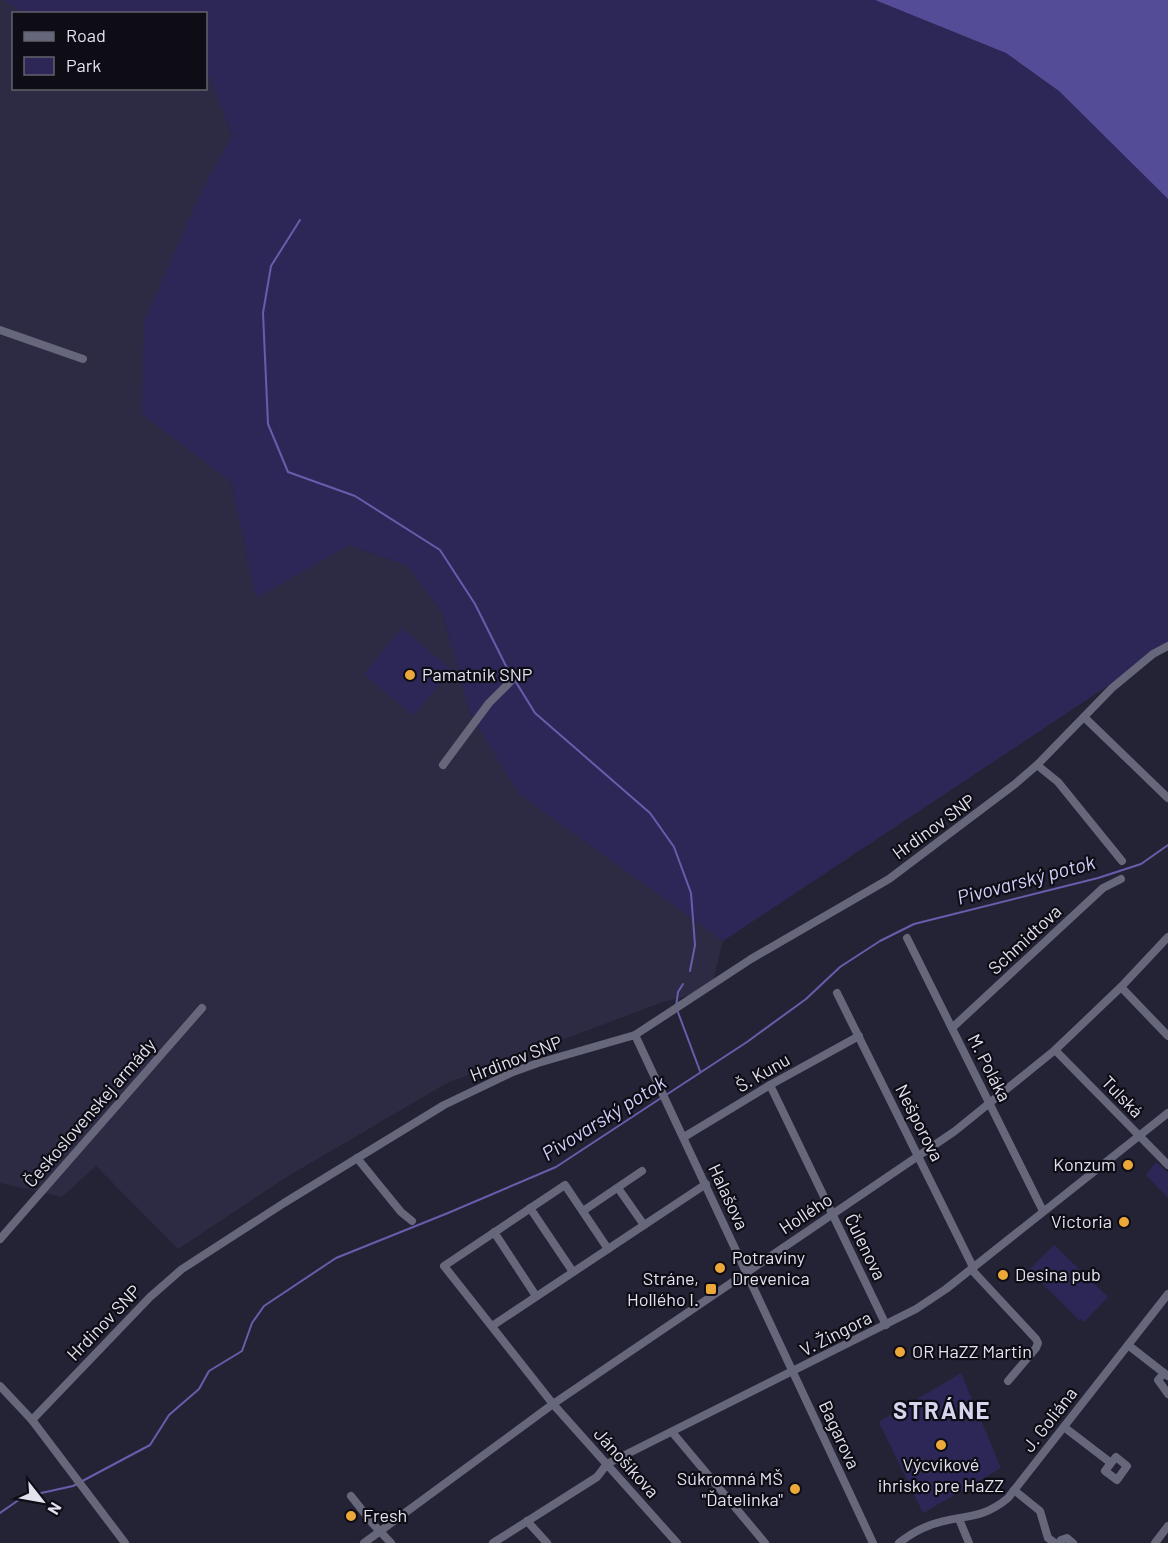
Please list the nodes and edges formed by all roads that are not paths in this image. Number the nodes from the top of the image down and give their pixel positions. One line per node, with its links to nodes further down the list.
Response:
1 (0, 330): 2 (street)
2 (83, 359)
3 (1168, 646): 5 (street, Hrdinov SNP)
4 (511, 681): 6 (street)
5 (1084, 717): 7 (street, Hrdinov SNP); 8 (street)
6 (443, 765)
7 (1037, 765): 9 (street); 17 (street, Hrdinov SNP)
8 (1168, 798)
9 (1122, 861)
10 (1121, 879): 16 (street, Schmidtova)
11 (1168, 937): 13 (street, Hollého)
12 (907, 938): 16 (street, M. Poláka)
13 (1121, 987): 19 (street); 20 (street, Hollého)
14 (837, 993): 18 (street, Nešporova)
15 (202, 1008): 39 (street, Československej armády)
16 (952, 1028): 22 (street, M. Poláka)
17 (635, 1035): 25 (street, Halašova); 27 (street, Hrdinov SNP)
18 (859, 1036): 21 (street, Š. Kunu); 26 (street, Nešporova)
19 (1168, 1036)
20 (1054, 1050): 22 (street, Hollého); 24 (street, Tulská)
21 (770, 1085): 25 (street, Š. Kunu); 35 (street, Čulenova)
22 (990, 1104): 26 (street, Hollého); 34 (street, M. Poláka)
23 (1168, 1113): 24 (street, V. Žingora)
24 (1139, 1136): 28 (street, Tulská); 34 (street, V. Žingora)
25 (684, 1137): 30 (street, Halašova)
26 (919, 1156): 35 (street, Hollého); 41 (street, Nešporova)
27 (357, 1158): 36 (street); 55 (street, Hrdinov SNP)
28 (1168, 1166)
29 (642, 1171): 31 (street)
30 (706, 1184): 37 (street); 42 (street, Halašova)
31 (618, 1188): 33 (street); 37 (street)
32 (530, 1208): 33 (street); 38 (street); 43 (street)
33 (583, 1211): 40 (street)
34 (1043, 1211): 41 (street, V. Žingora)
35 (832, 1215): 42 (street, Hollého); 46 (street, Čulenova)
36 (412, 1221)
37 (644, 1225): 40 (street)
38 (494, 1232): 45 (street); 47 (street, Jánošíkova)
39 (0, 1239)
40 (608, 1249): 43 (street)
41 (972, 1268): 46 (street, V. Žingora); 51 (street, Nešporova)
42 (746, 1271): 49 (street, Halašova); 54 (street, Hollého)
43 (573, 1272): 45 (street)
44 (1168, 1294): 48 (street, J. Goliána)
45 (536, 1296): 47 (street)
46 (886, 1325): 49 (street, V. Žingora)
47 (492, 1326): 54 (street, Jánošíkova)
48 (1128, 1345): 50 (street); 56 (street, J. Goliána)
49 (793, 1372): 57 (street, V. Žingora); 73 (street, Bagarova)
50 (1166, 1375): 53 (street)
51 (1008, 1381)
52 (0, 1386): 55 (street)
53 (1168, 1394)
54 (553, 1404): 59 (street, Jánošíkova); 65 (street, Hollého)
55 (32, 1420): 66 (street)
56 (1064, 1427): 58 (street); 60 (street, J. Goliána)
57 (672, 1432): 59 (street, V. Žingora); 72 (street)
58 (1111, 1463)
59 (607, 1464): 63 (street, V. Žingora); 71 (street, Jánošíkova)
60 (1014, 1490): 62 (street, J. Goliána); 76 (street)
61 (351, 1496): 65 (street)
62 (959, 1519): 74 (street, J. Goliána); 75 (street)
63 (527, 1521): 69 (street, V. Žingora); 70 (street)
64 (1168, 1526): 78 (street)
65 (381, 1531): 67 (street, Hollého); 68 (street)
66 (125, 1543)
67 (364, 1543)
68 (391, 1543)
69 (493, 1543)
70 (547, 1543)
71 (677, 1543)
72 (765, 1543)
73 (873, 1543)
74 (899, 1543)
75 (969, 1543)
76 (1057, 1543): 77 (street)
77 (1073, 1543)
78 (1155, 1543)

